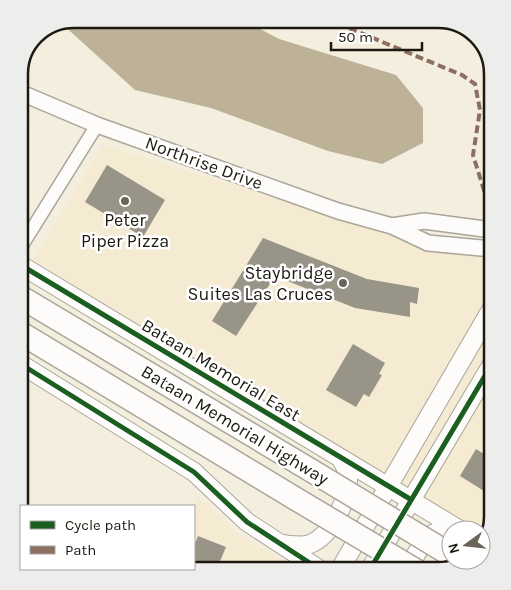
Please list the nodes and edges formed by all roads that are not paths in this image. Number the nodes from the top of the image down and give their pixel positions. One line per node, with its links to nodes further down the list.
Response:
1 (28, 96): 2 (street, Northrise Drive)
2 (97, 125): 3 (street, Northrise Drive); 5 (street)
3 (392, 226): 4 (street, Northrise Drive); 6 (street, Northrise Drive)
4 (484, 229)
5 (28, 236)
6 (484, 248)
7 (28, 269): 15 (main road, Bataan Memorial East)
8 (28, 301): 21 (highway, Bataan Memorial Highway, bridge)
9 (484, 323): 11 (main road)
10 (28, 337): 25 (highway, Bataan Memorial Highway, bridge)
11 (464, 361): 12 (main road); 16 (main road)
12 (484, 368)
13 (28, 369): 20 (main road)
14 (484, 377): 17 (main road)
15 (341, 459): 16 (main road, Bataan Memorial East); 20 (main road)
16 (390, 486): 17 (main road, Bataan Memorial East); 23 (main road)
17 (410, 499): 18 (main road, Bataan Memorial East); 24 (main road)
18 (444, 520)
19 (441, 530): 26 (main road)
20 (283, 544): 22 (main road)
21 (441, 549)
22 (309, 562)
23 (345, 562)
24 (373, 562)
25 (402, 562)
26 (412, 562)

